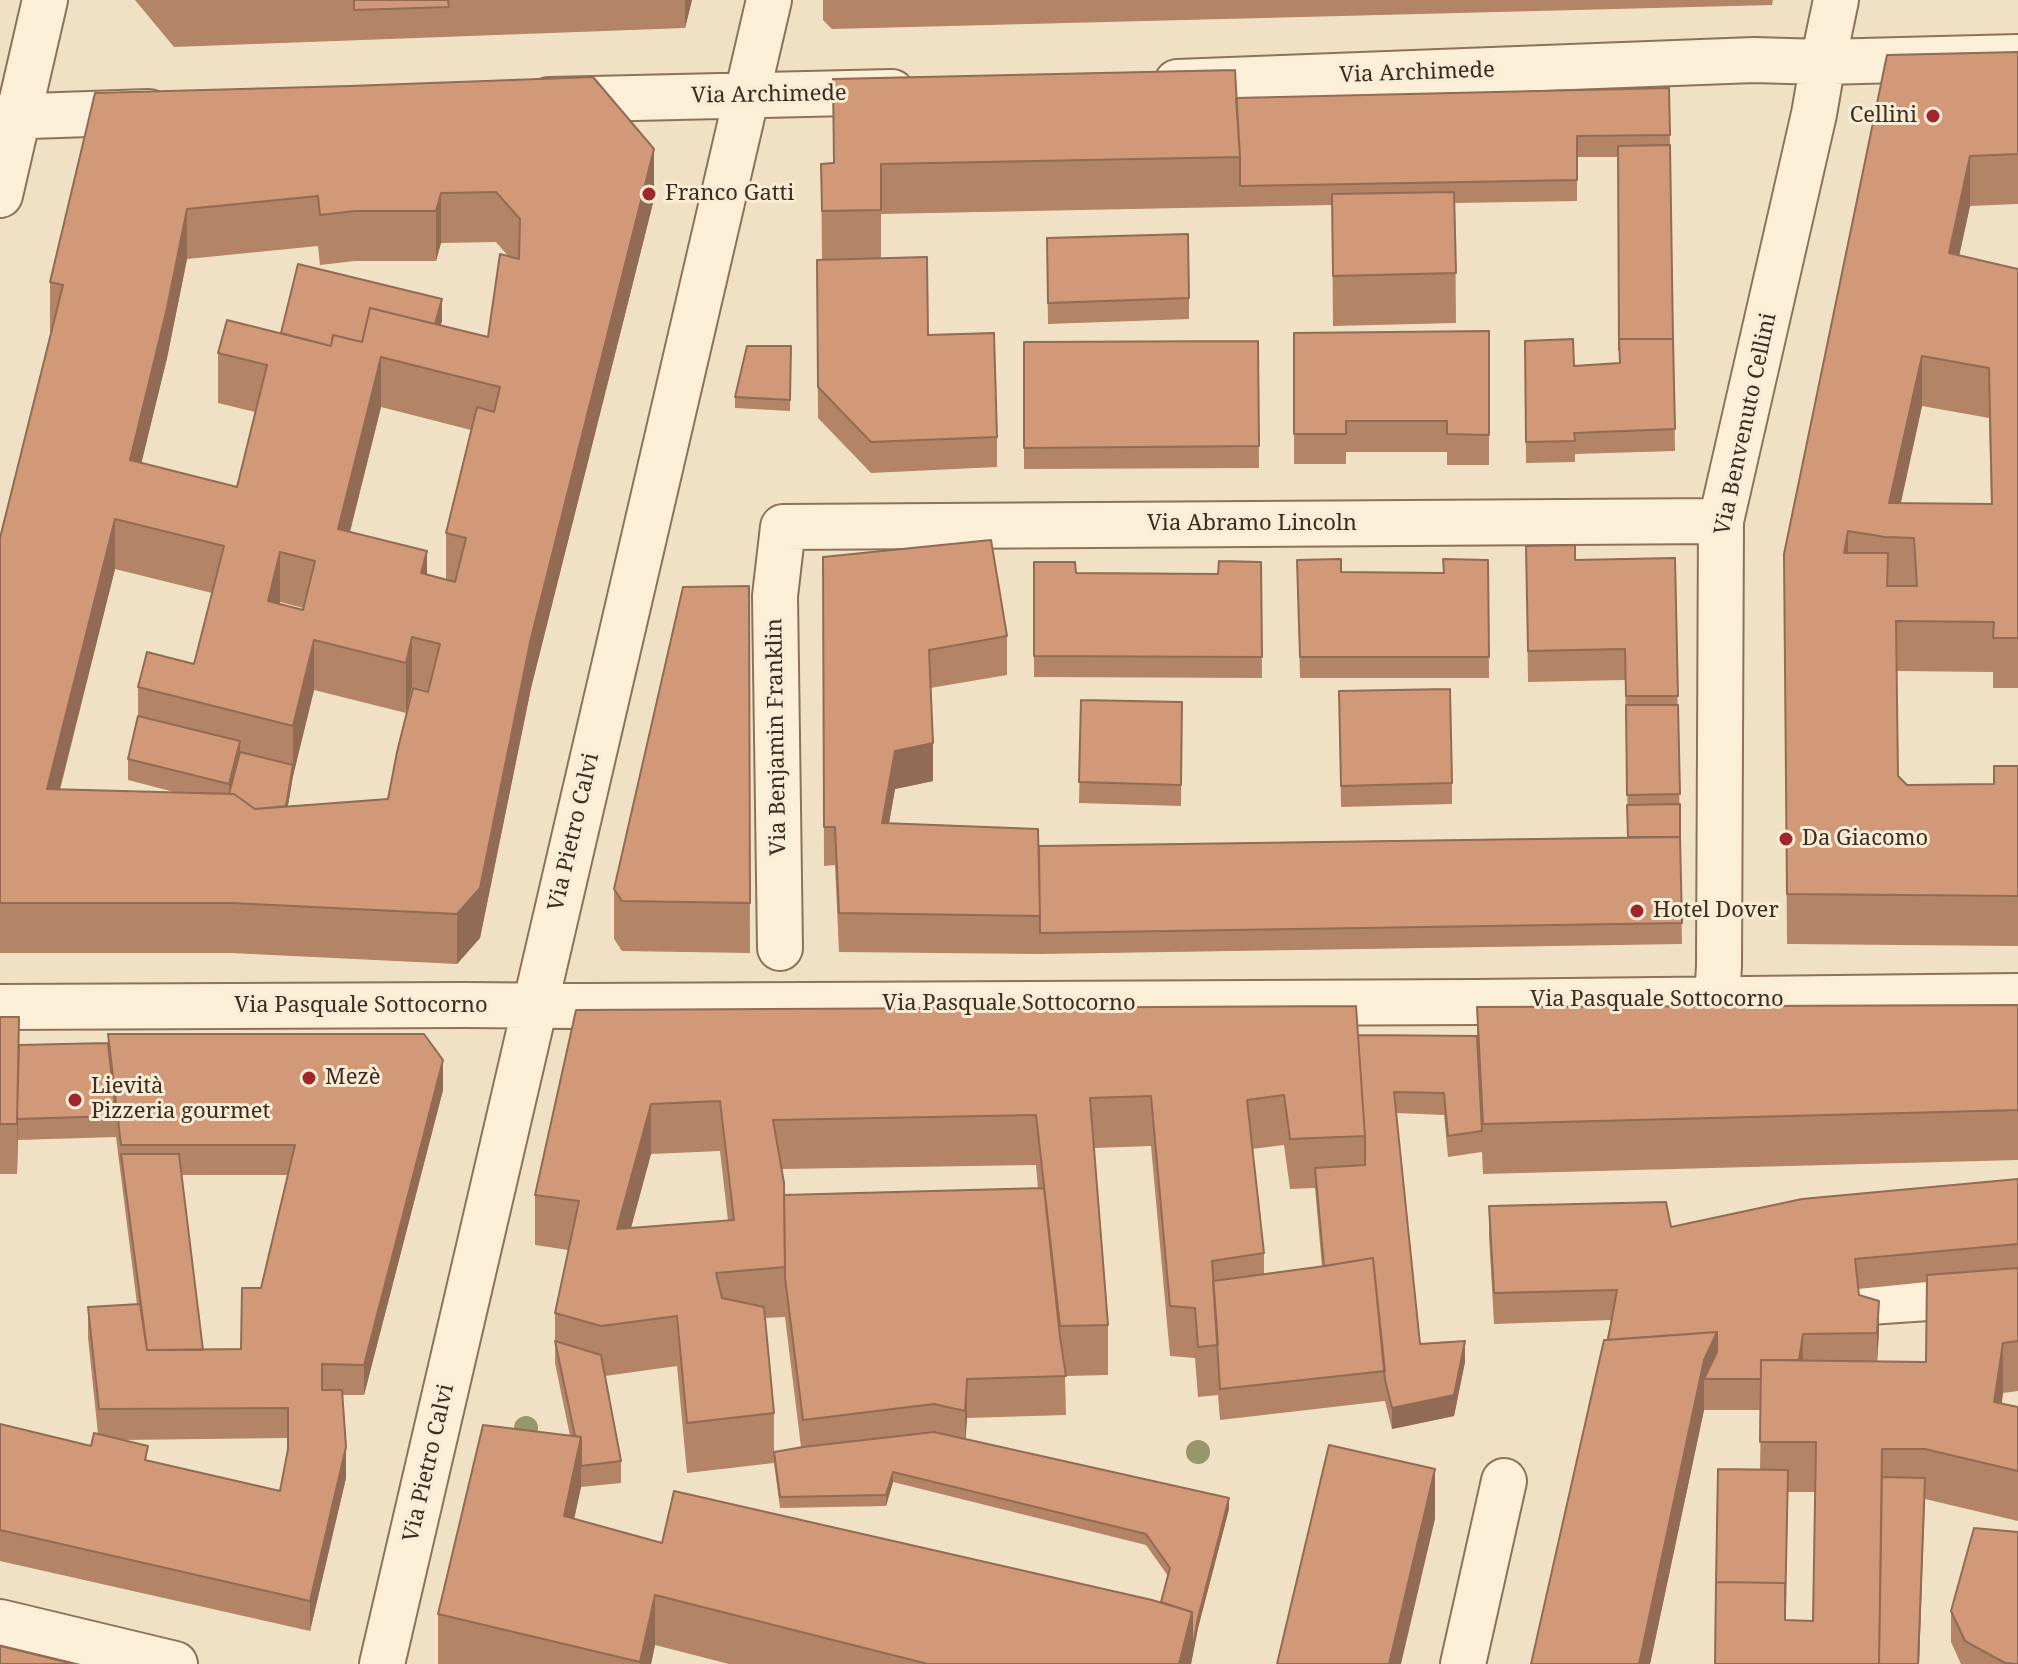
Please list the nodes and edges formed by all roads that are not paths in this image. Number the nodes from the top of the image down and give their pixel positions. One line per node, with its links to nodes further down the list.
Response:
1 (45, 0): 11 (street)
2 (769, 0): 8 (street, Via Pietro Calvi)
3 (1836, 0): 5 (street, Via Benvenuto Cellini)
4 (2018, 57): 5 (street, Via Archimede)
5 (1823, 62): 6 (street, Via Archimede); 13 (street, Via Benvenuto Cellini)
6 (1139, 83)
7 (934, 91): 8 (street, Via Archimede)
8 (748, 95): 9 (street, Via Archimede); 18 (street, Via Pietro Calvi)
9 (511, 101)
10 (195, 110): 11 (street)
11 (10, 117): 12 (street)
12 (0, 195)
13 (1721, 521): 14 (street, Via Abramo Lincoln); 17 (street, Via Benvenuto Cellini)
14 (783, 527): 15 (street, Via Benjamin Franklin)
15 (780, 948)
16 (2018, 996): 17 (street, Via Pasquale Sottocorno)
17 (1717, 1000): 18 (street, Via Pasquale Sottocorno)
18 (534, 1006): 19 (street, Via Pasquale Sottocorno); 25 (street, Via Pietro Calvi)
19 (0, 1007)
20 (2018, 1292): 21 (street)
21 (1869, 1302)
22 (1504, 1481): 26 (street)
23 (0, 1622): 24 (street)
24 (175, 1664)
25 (382, 1664)
26 (1463, 1664)

